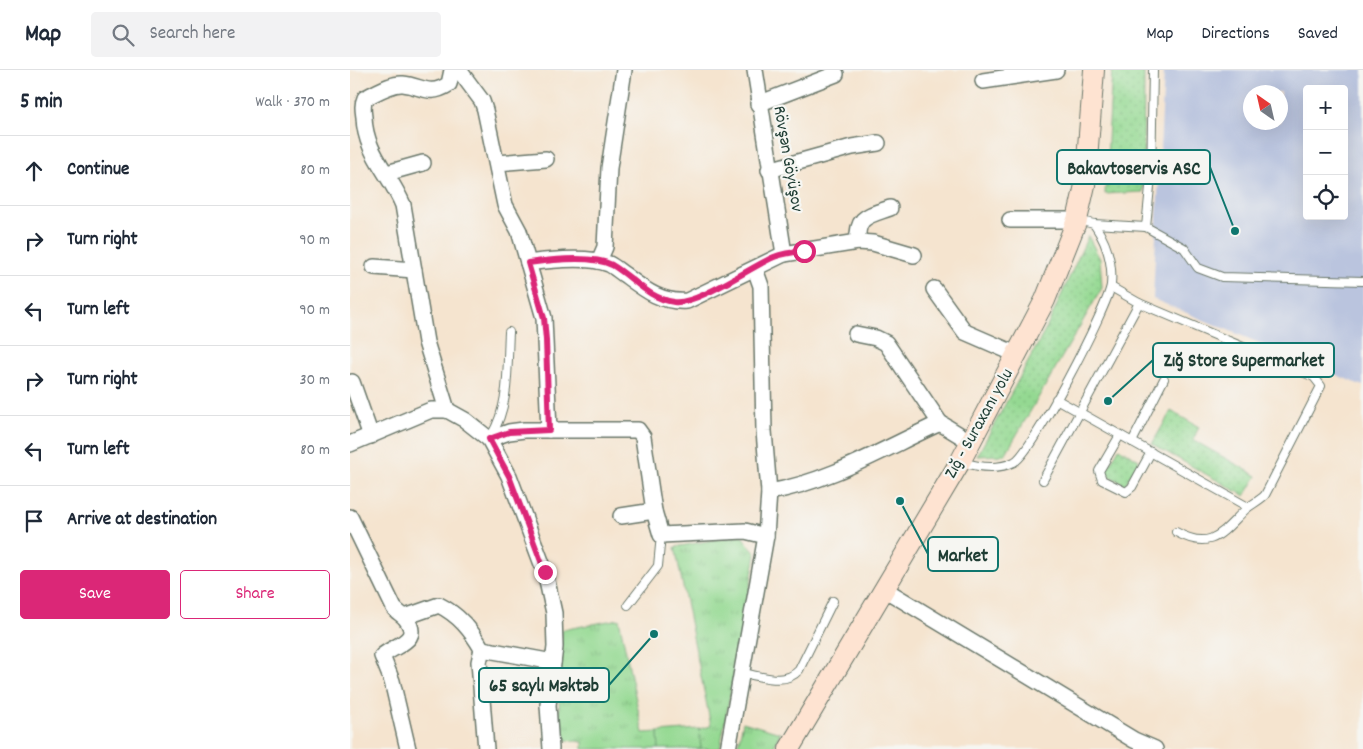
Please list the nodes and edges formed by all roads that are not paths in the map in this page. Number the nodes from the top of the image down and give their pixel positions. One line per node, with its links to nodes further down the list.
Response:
1 (452, 70): 16 (street)
2 (459, 70): 14 (street)
3 (624, 70): 24 (street)
4 (755, 70): 10 (street, Rövşən Göyüşov)
5 (1056, 70): 9 (street)
6 (1094, 70): 19 (main road, Zığ - Suraxanı yolu)
7 (1153, 70): 20 (lane)
8 (836, 74): 10 (street)
9 (983, 81)
10 (758, 104): 15 (street, Rövşən Göyüşov)
11 (878, 143): 15 (street)
12 (546, 159): 14 (street)
13 (423, 162): 16 (street)
14 (497, 163): 25 (street)
15 (770, 170): 22 (street, Rövşən Göyüşov)
16 (387, 173): 28 (street)
17 (890, 208): 21 (street)
18 (1010, 220): 19 (street)
19 (1086, 222): 20 (lane); 30 (lane); 35 (main road, Zığ - Suraxanı yolu)
20 (1146, 227): 29 (lane)
21 (858, 242): 22 (street); 23 (street)
22 (784, 254): 27 (street)
23 (914, 255)
24 (599, 261): 25 (street); 27 (street)
25 (528, 263): 42 (street)
26 (374, 267): 28 (street)
27 (755, 269): 52 (street)
28 (414, 270): 39 (street)
29 (1363, 281)
30 (1111, 287): 32 (lane); 38 (lane)
31 (934, 289): 35 (street)
32 (1139, 303): 40 (lane); 53 (lane)
33 (509, 332): 45 (lane)
34 (856, 334): 41 (street)
35 (1018, 355): 46 (main road, Zığ - Suraxanı yolu)
36 (1164, 379): 47 (lane)
37 (352, 382): 44 (street)
38 (1056, 399): 40 (lane); 50 (lane)
39 (447, 410): 44 (street); 45 (street)
40 (1080, 412): 43 (lane); 51 (lane)
41 (940, 423): 46 (street); 52 (street)
42 (549, 430): 45 (street); 54 (street)
43 (1120, 435): 47 (lane); 49 (lane)
44 (371, 436): 48 (street)
45 (489, 439): 65 (street)
46 (971, 442): 50 (main road, Zığ - Suraxanı yolu)
47 (1132, 442): 49 (lane)
48 (350, 444)
49 (1151, 452): 53 (lane)
50 (960, 462): 60 (main road, Zığ - Suraxanı yolu)
51 (1043, 480)
52 (769, 492): 59 (street)
53 (1248, 507): 57 (lane)
54 (654, 511): 55 (street); 58 (street)
55 (620, 516)
56 (350, 518): 63 (street)
57 (1176, 532)
58 (661, 534): 59 (street); 62 (lane)
59 (766, 536): 66 (street)
60 (884, 589): 71 (main road, Zığ - Suraxanı yolu); 72 (street)
61 (832, 601): 66 (lane)
62 (628, 605)
63 (405, 617): 64 (street); 67 (street)
64 (482, 649): 65 (street); 68 (street)
65 (553, 662): 69 (street)
66 (742, 673): 70 (street)
67 (408, 749)
68 (486, 749)
69 (551, 749)
70 (728, 749)
71 (789, 749)
72 (1155, 749)

